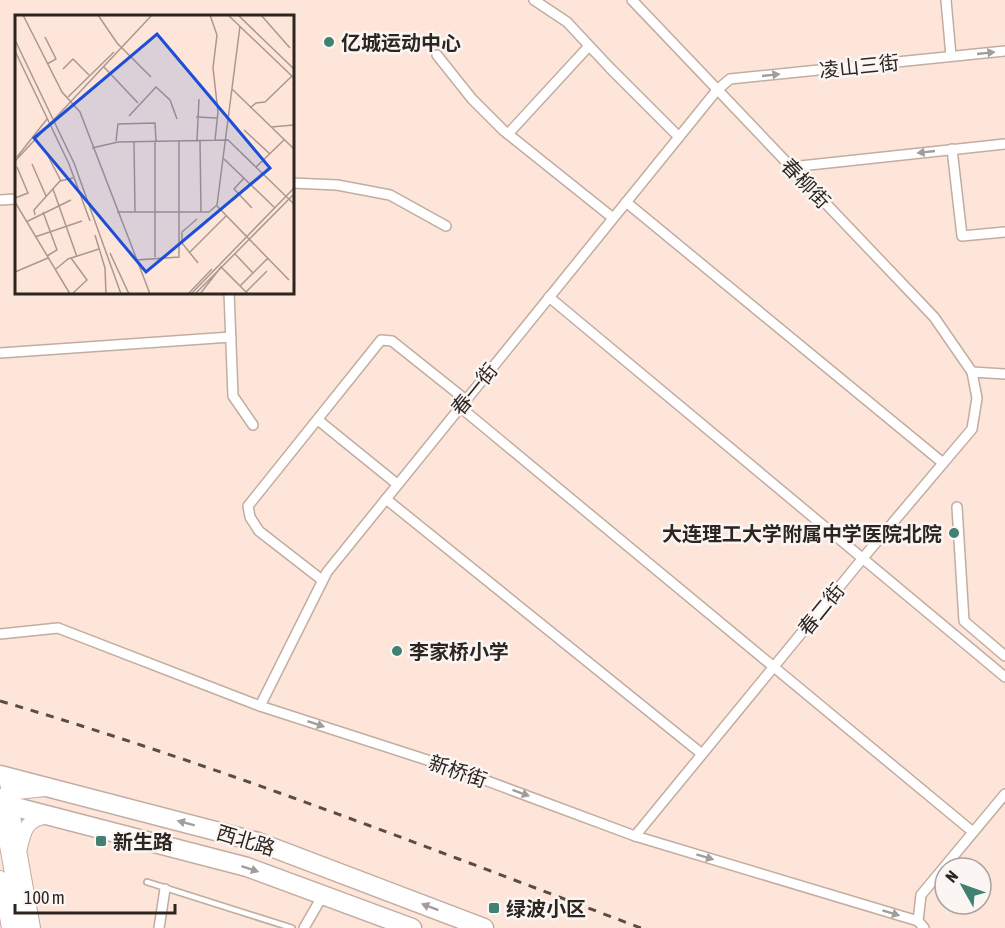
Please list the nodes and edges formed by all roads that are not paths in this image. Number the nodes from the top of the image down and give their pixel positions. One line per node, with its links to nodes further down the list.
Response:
1 (534, 0): 4 (street)
2 (632, 0): 8 (street, 春柳街)
3 (946, 0): 7 (street)
4 (589, 46): 9 (street); 10 (street)
5 (1005, 51): 7 (street, 凌山三街, one-way to 5)
6 (437, 56): 9 (street)
7 (951, 56): 8 (street, 凌山三街, one-way to 7)
8 (717, 90): 10 (street, 春一街); 13 (street, 春柳街)
9 (508, 134): 18 (street)
10 (679, 137): 17 (street, 春一街)
11 (1005, 144): 12 (street)
12 (952, 149): 13 (street, one-way to 13); 20 (street)
13 (790, 167): 25 (street, 春柳街)
14 (294, 183): 19 (street)
15 (15, 199): 16 (street)
16 (0, 200)
17 (626, 202): 18 (street, 春一街); 30 (street)
18 (613, 218): 22 (street, 春一街)
19 (446, 226)
20 (1005, 232)
21 (229, 294): 23 (street)
22 (549, 297): 27 (street, 春一街); 34 (street)
23 (231, 337): 24 (street); 29 (street)
24 (0, 353)
25 (972, 372): 26 (street); 30 (street, 春二街)
26 (1005, 374)
27 (463, 404): 28 (street); 31 (street, 春一街); 38 (street)
28 (318, 420): 31 (street); 35 (street)
29 (253, 425)
30 (943, 463): 34 (street, 春二街)
31 (397, 484): 32 (street, 春一街)
32 (386, 499): 35 (street, 春一街); 41 (street)
33 (957, 507): 37 (street)
34 (863, 558): 38 (street, 春二街); 39 (street)
35 (322, 580): 40 (street, 春一街)
36 (0, 634): 40 (street, 新桥街)
37 (1005, 656)
38 (774, 666): 41 (street, 春二街); 45 (street)
39 (1005, 677)
40 (260, 706): 46 (street, 新桥街, one-way to 46)
41 (702, 754): 46 (street, 春二街)
42 (4, 794): 44 (highway, 西北路); 47 (main road); 54 (main road); 60 (highway, 西北路, one-way to 42)
43 (1005, 794): 45 (street)
44 (51, 816): 47 (main road); 51 (highway, 西北路, one-way to 51)
45 (974, 832): 52 (street)
46 (635, 836): 52 (street, 新桥街, one-way to 52)
47 (19, 853): 55 (main road)
48 (0, 878): 53 (main road)
49 (147, 882): 50 (lane)
50 (165, 890): 56 (street); 57 (lane)
51 (323, 895): 58 (street); 59 (highway, 西北路)
52 (921, 925)
53 (9, 928)
54 (22, 928)
55 (33, 928)
56 (159, 928)
57 (292, 928)
58 (304, 928)
59 (412, 928)
60 (484, 928)

